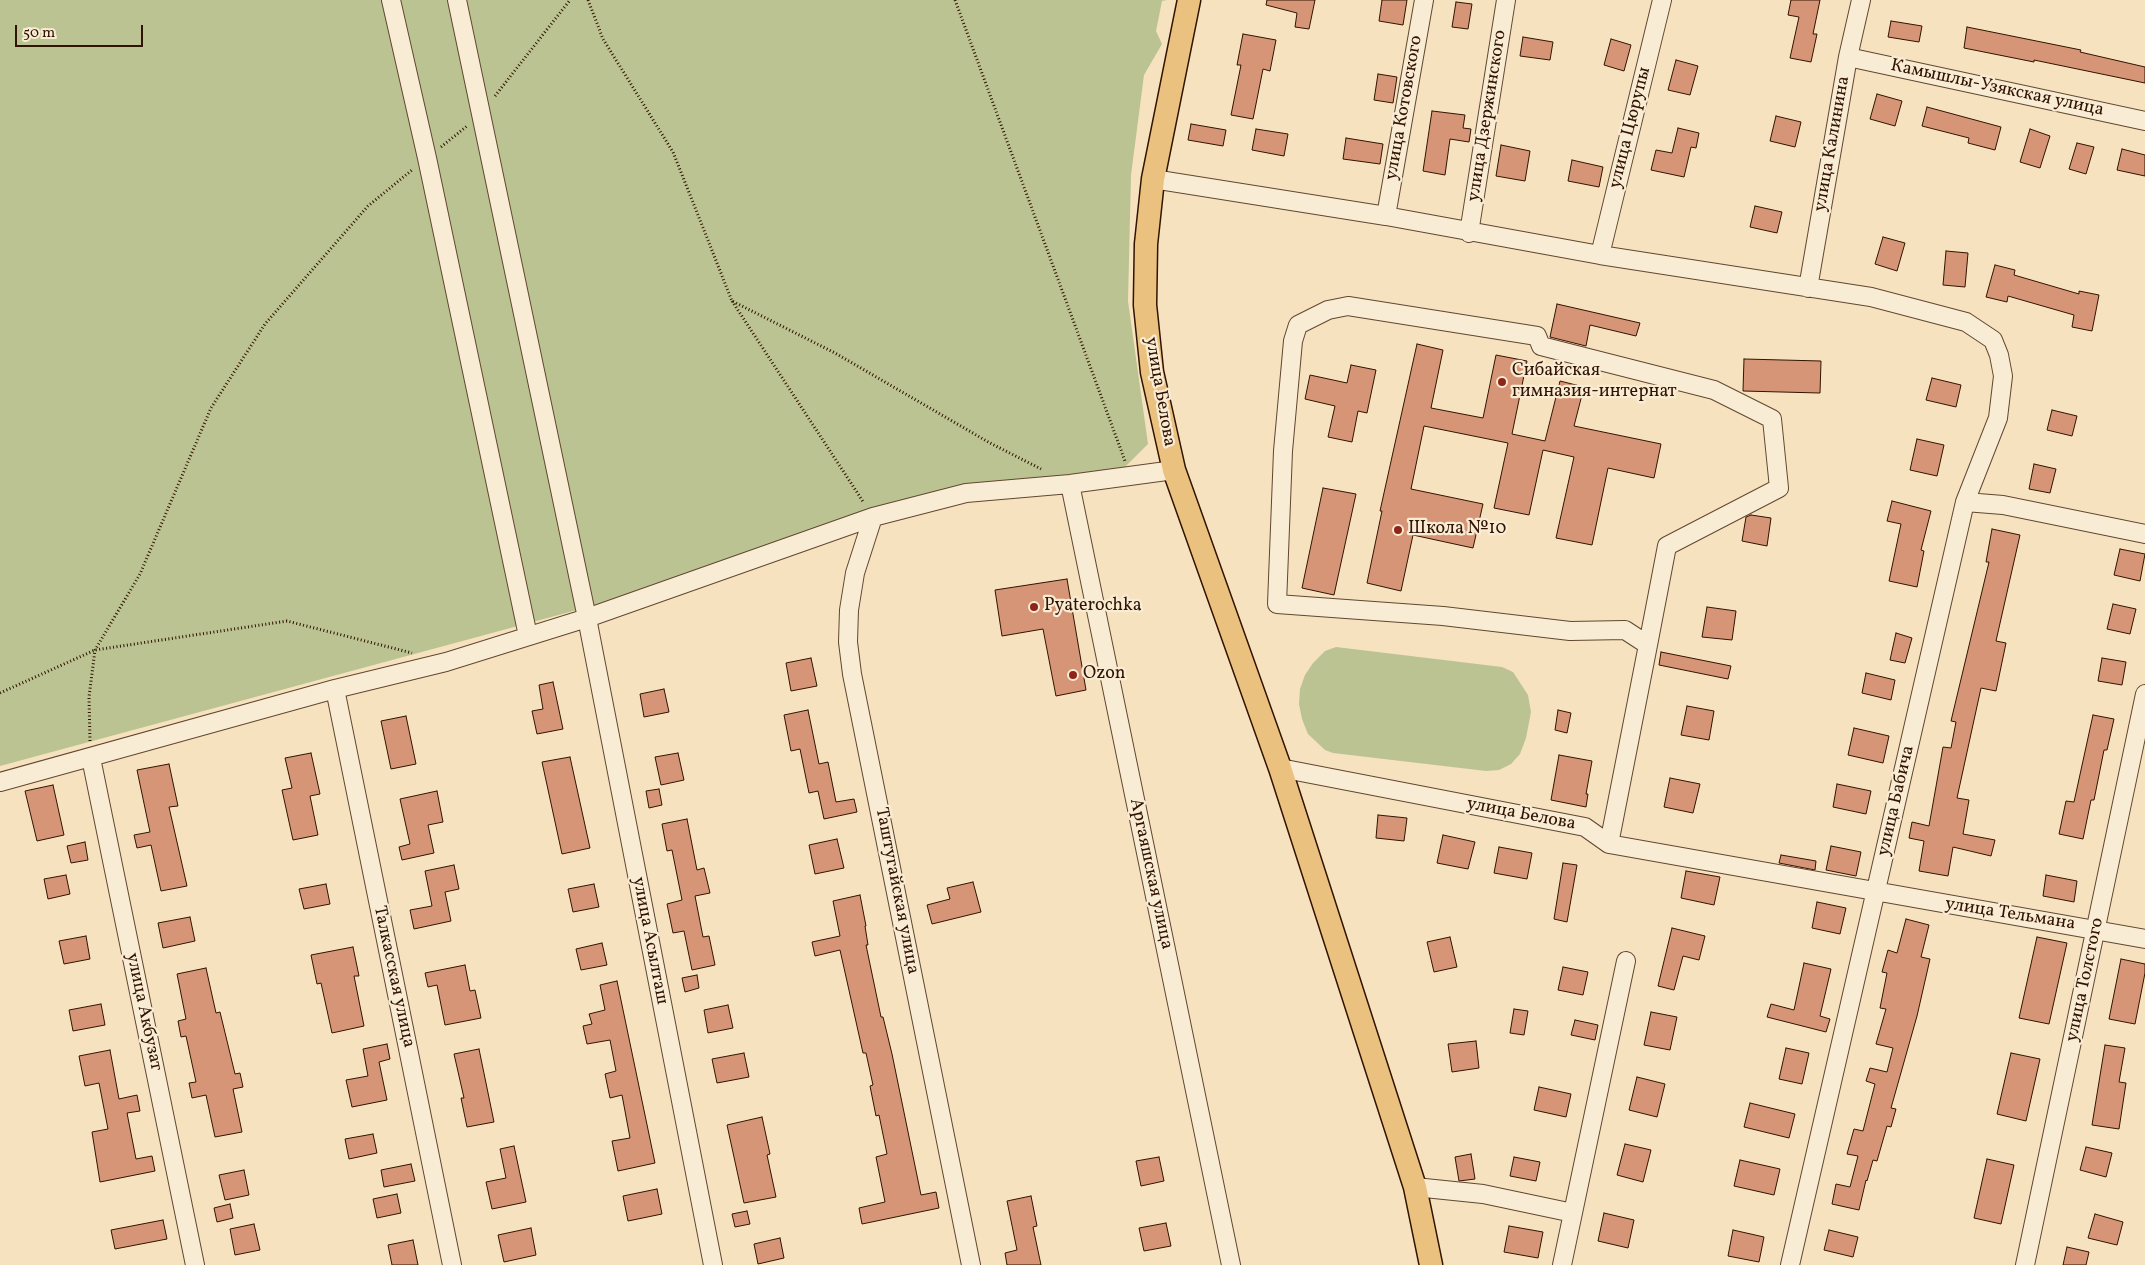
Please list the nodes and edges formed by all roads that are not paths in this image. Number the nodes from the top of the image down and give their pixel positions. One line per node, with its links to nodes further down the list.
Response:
1 (391, 0): 21 (street)
2 (456, 0): 20 (street, улица Асылташ)
3 (1189, 0): 10 (main road, улица Белова)
4 (1424, 0): 11 (street, улица Котовского)
5 (1506, 0): 12 (street, улица Дзержинского)
6 (1662, 0): 13 (street, улица Цюрупы)
7 (1861, 0): 8 (street, улица Калинина)
8 (1848, 56): 9 (street, Камышлы-Узякская улица); 14 (street, улица Калинина)
9 (2145, 121)
10 (1153, 179): 11 (street); 15 (main road, улица Белова)
11 (1386, 216): 12 (street)
12 (1469, 233): 13 (street)
13 (1600, 255): 14 (street)
14 (1808, 288): 17 (street, улица Бабича)
15 (1174, 470): 16 (street); 26 (main road, улица Белова)
16 (1070, 484): 18 (street); 39 (street, Аргаяшская улица)
17 (1965, 502): 19 (street); 29 (street, улица Бабича)
18 (873, 517): 20 (street); 38 (street, Таштугайская улица)
19 (2145, 534)
20 (587, 618): 21 (street); 37 (street, улица Асылташ)
21 (528, 636): 23 (street)
22 (1648, 645): 22 (street); 28 (street)
23 (335, 689): 25 (street); 36 (street, Талкасская улица)
24 (2145, 694): 30 (street, улица Толстого)
25 (91, 758): 27 (street); 35 (street, улица Акбузат)
26 (1280, 768): 28 (street, улица Белова); 33 (main road, улица Белова)
27 (0, 782)
28 (1608, 844): 29 (street, улица Белова)
29 (1875, 893): 30 (street, улица Тельмана); 42 (street, улица Бабича)
30 (2097, 929): 31 (street, улица Тельмана); 43 (street, улица Толстого)
31 (2145, 939)
32 (1626, 961): 34 (street)
33 (1415, 1187): 34 (street); 40 (main road, улица Белова)
34 (1573, 1213): 41 (street)
35 (195, 1265)
36 (452, 1265)
37 (713, 1265)
38 (971, 1265)
39 (1231, 1265)
40 (1431, 1265)
41 (1562, 1265)
42 (1790, 1265)
43 (2025, 1265)

